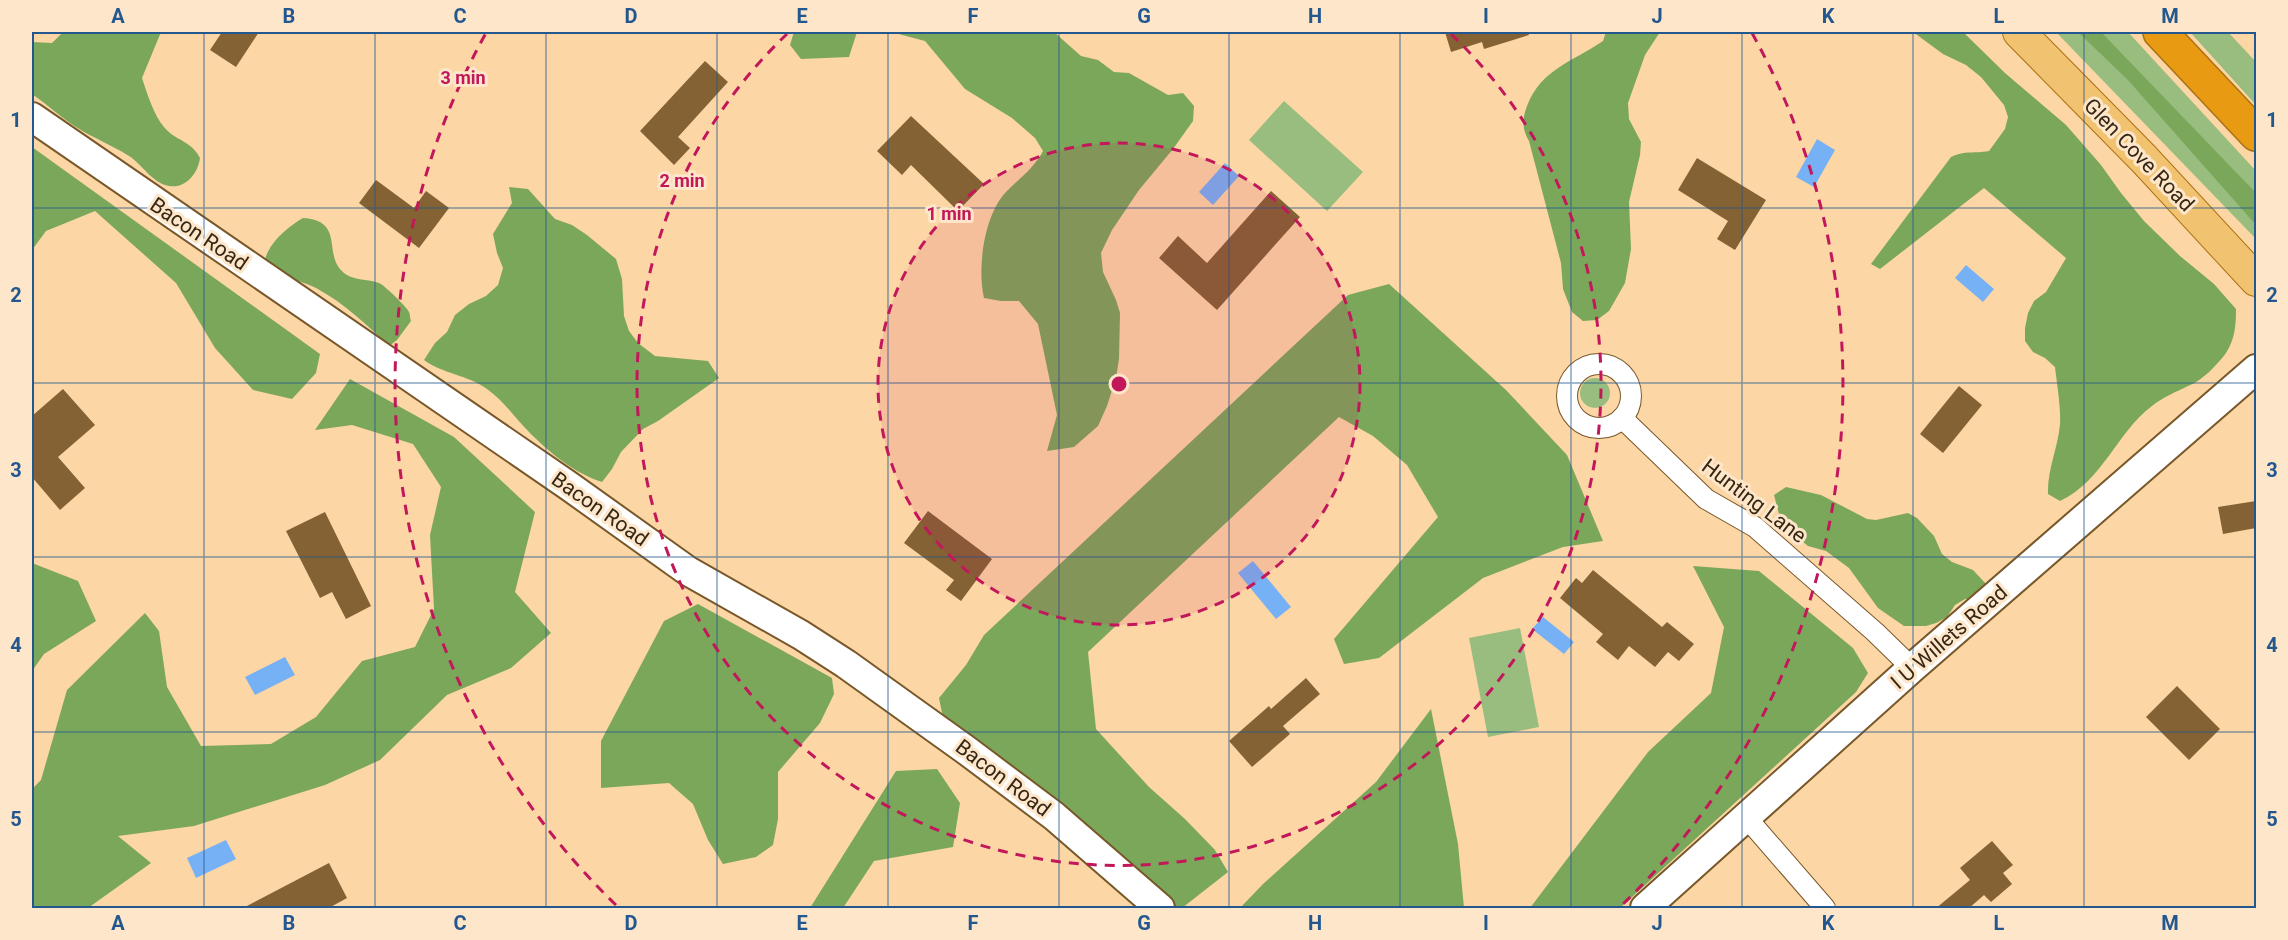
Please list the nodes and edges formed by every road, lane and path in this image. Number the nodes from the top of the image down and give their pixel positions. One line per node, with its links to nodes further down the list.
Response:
1 (2019, 32): 5 (main road, Glen Cove Road)
2 (2160, 32): 4 (highway)
3 (32, 117): 10 (street, Bacon Road)
4 (2256, 134)
5 (2256, 280)
6 (2256, 369): 8 (street, I U Willets Road)
7 (1622, 418): 8 (street, Hunting Lane)
8 (1912, 668): 9 (street, I U Willets Road)
9 (1746, 817): 11 (street, I U Willets Road); 12 (street)
10 (1160, 909)
11 (1645, 909)
12 (1825, 909)

